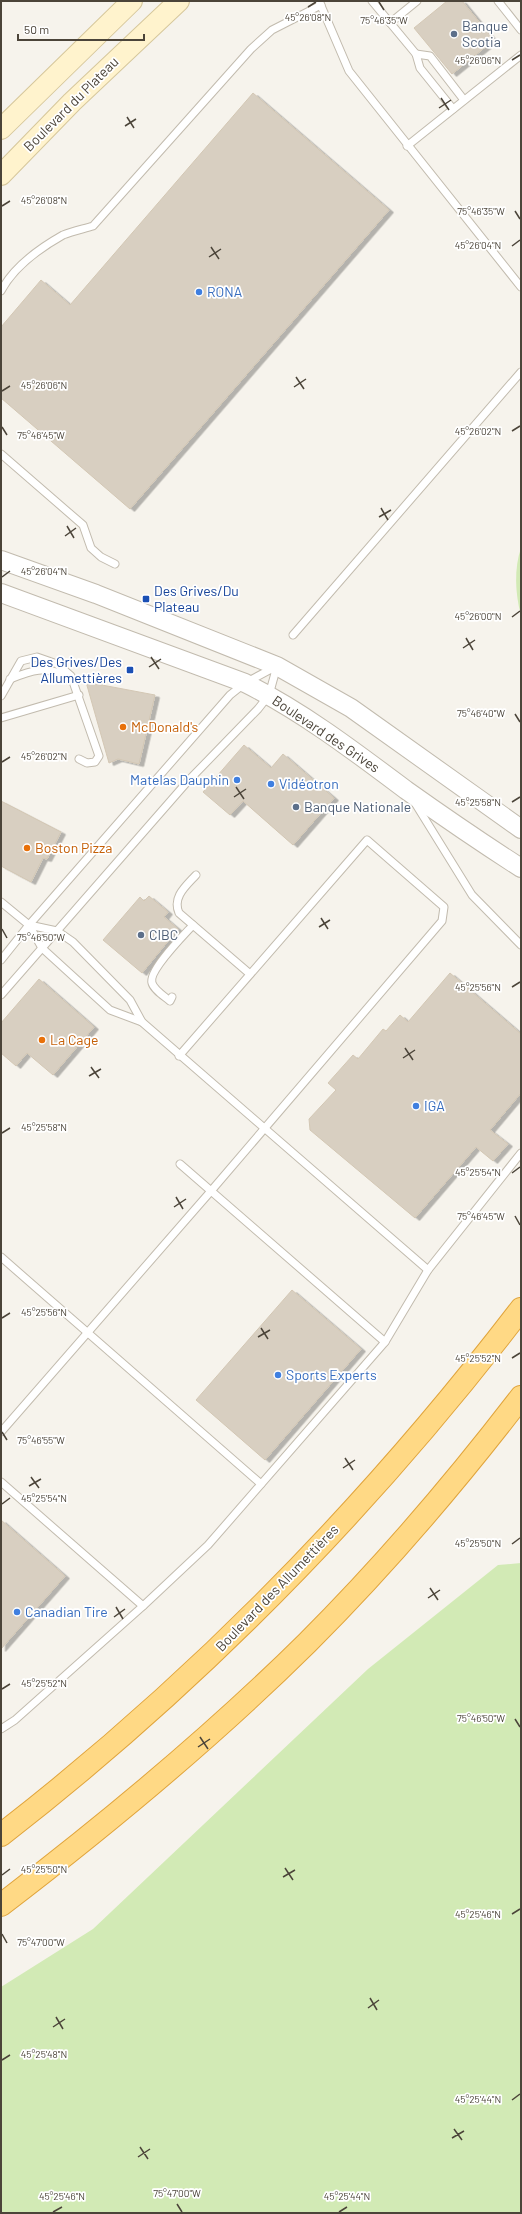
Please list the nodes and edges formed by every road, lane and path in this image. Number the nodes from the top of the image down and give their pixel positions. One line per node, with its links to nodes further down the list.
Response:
1 (132, 1): 13 (main road)
2 (179, 1): 15 (main road, Boulevard du Plateau)
3 (372, 1): 7 (lane)
4 (416, 1): 7 (lane)
5 (498, 1): 8 (lane)
6 (320, 3): 14 (lane); 17 (lane)
7 (390, 23): 9 (lane)
8 (521, 30)
9 (416, 54): 11 (lane); 12 (lane)
10 (521, 55): 11 (lane)
11 (464, 100): 12 (lane)
12 (453, 109): 14 (lane)
13 (1, 129)
14 (407, 146): 16 (lane)
15 (1, 176)
16 (521, 287)
17 (1, 291)
18 (521, 372): 23 (lane)
19 (1, 454): 21 (lane)
20 (1, 560): 24 (street)
21 (115, 564)
22 (1, 593): 27 (street, Boulevard des Grives)
23 (293, 635)
24 (277, 666): 27 (lane); 29 (lane); 34 (street)
25 (71, 676): 26 (lane); 26 (lane); 28 (lane)
26 (10, 680): 30 (lane)
27 (245, 683): 29 (street, Boulevard des Grives); 38 (lane)
28 (79, 695): 31 (lane); 32 (lane)
29 (269, 695): 33 (street, Boulevard des Grives); 40 (lane)
30 (1, 696)
31 (1, 718)
32 (79, 759)
33 (408, 790): 35 (street, Boulevard des Grives); 41 (lane)
34 (521, 829)
35 (521, 868)
36 (196, 874): 39 (lane)
37 (1, 902): 38 (lane)
38 (29, 925): 40 (lane); 42 (lane); 43 (lane)
39 (193, 925): 44 (lane); 46 (lane)
40 (57, 931): 42 (lane); 47 (lane)
41 (521, 945)
42 (42, 948): 45 (lane); 47 (lane)
43 (1, 960)
44 (250, 974): 48 (lane); 49 (lane)
45 (1, 995)
46 (172, 998)
47 (142, 1022): 48 (lane)
48 (179, 1056): 49 (lane)
49 (266, 1128): 52 (lane); 54 (lane)
50 (521, 1153): 54 (lane)
51 (180, 1164): 52 (lane)
52 (211, 1191): 56 (lane); 57 (lane)
53 (1, 1257): 56 (lane)
54 (428, 1270): 57 (lane)
55 (521, 1309): 64 (highway, Boulevard des Allumettières)
56 (88, 1333): 59 (lane); 61 (lane)
57 (385, 1342): 61 (lane)
58 (521, 1397): 65 (highway)
59 (1, 1432)
60 (1, 1482): 62 (lane)
61 (261, 1484): 62 (lane)
62 (143, 1606): 63 (lane)
63 (1, 1729)
64 (1, 1835)
65 (1, 1905)

